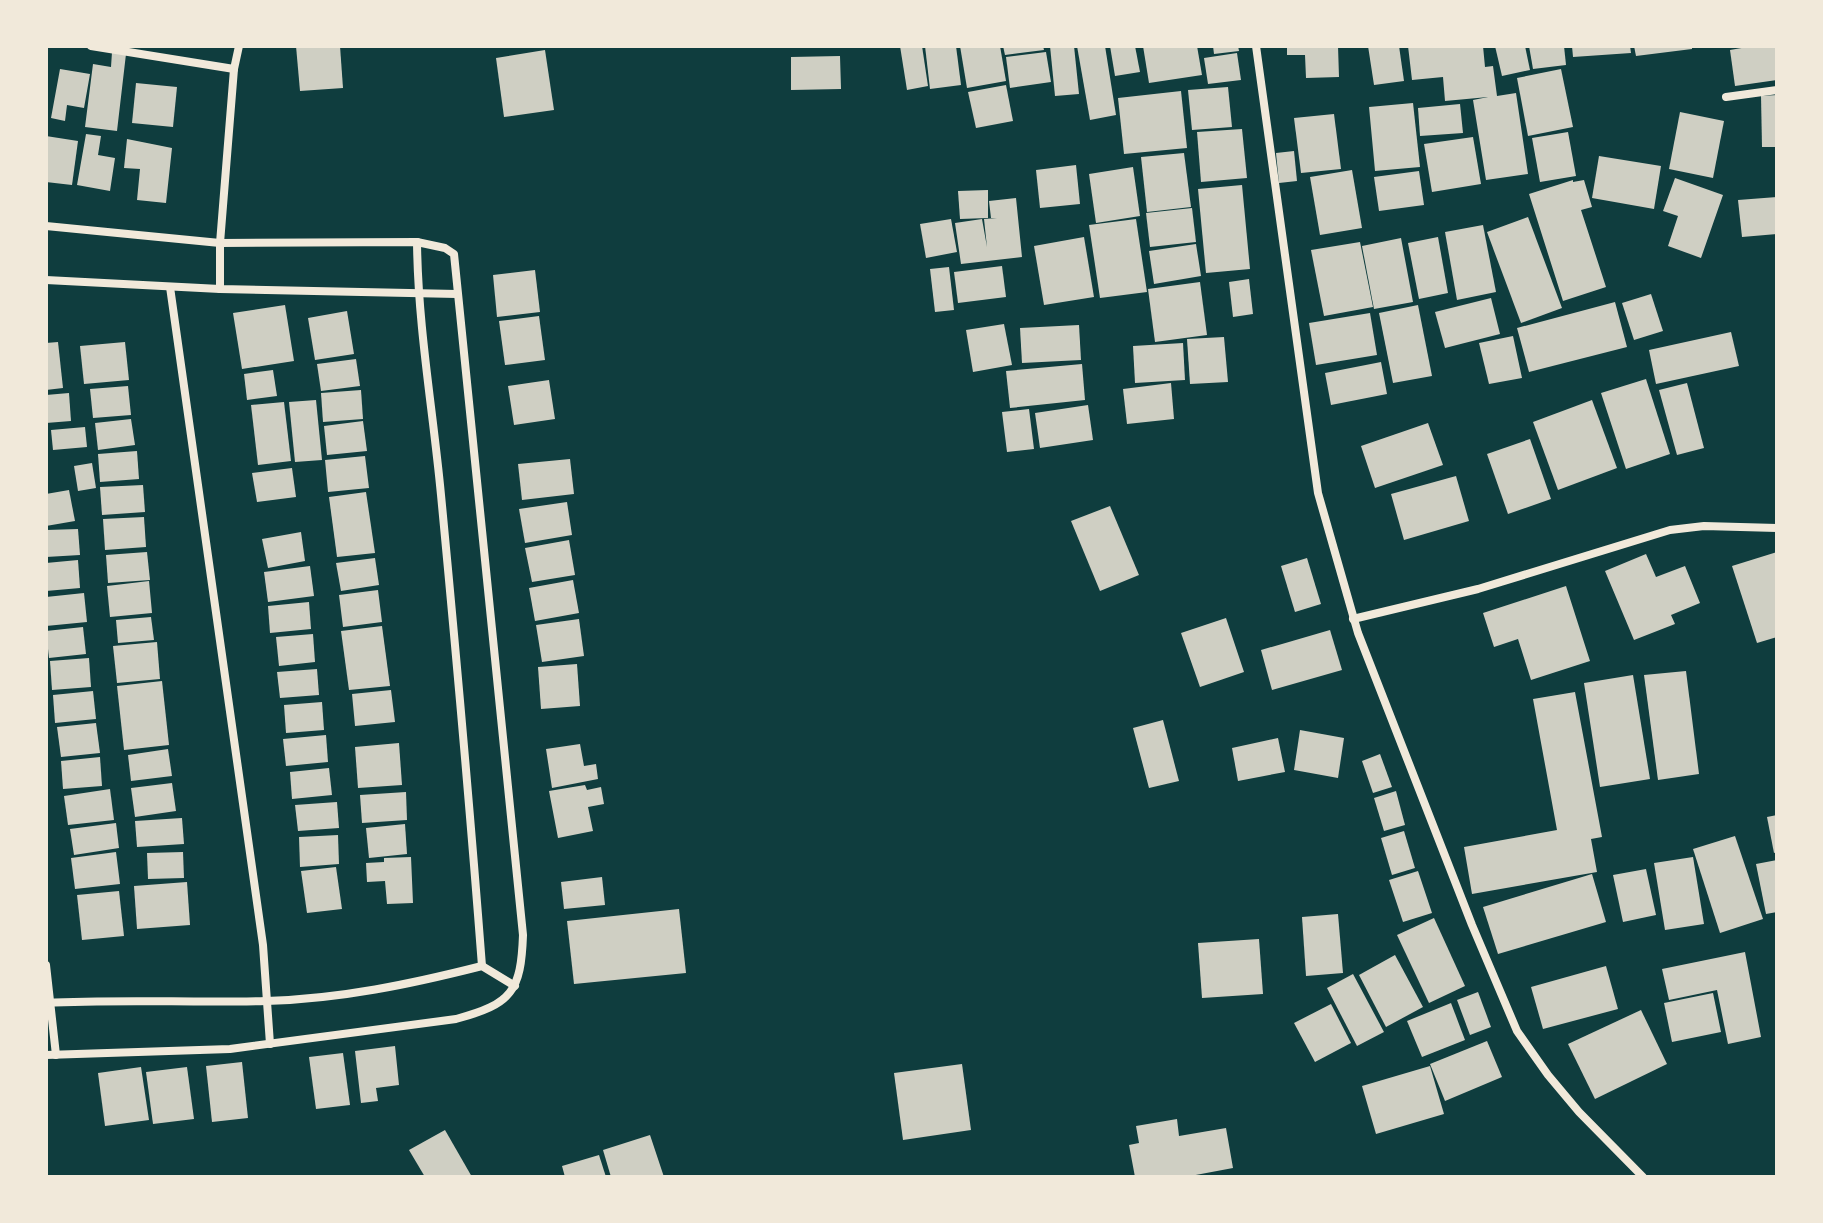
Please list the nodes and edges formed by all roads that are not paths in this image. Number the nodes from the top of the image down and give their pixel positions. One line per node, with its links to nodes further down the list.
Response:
1 (91, 46): 4 (street)
2 (239, 46): 4 (street)
3 (1256, 46): 16 (street)
4 (234, 69): 9 (street)
5 (1777, 90): 6 (street)
6 (1726, 97)
7 (46, 226): 9 (street)
8 (417, 242): 9 (street); 13 (street); 14 (street)
9 (220, 243): 12 (street)
10 (46, 280): 11 (street)
11 (170, 287): 12 (street); 20 (street)
12 (220, 289): 13 (street)
13 (417, 293): 14 (street); 18 (street)
14 (457, 294): 19 (street)
15 (1777, 528): 16 (street)
16 (1353, 619): 25 (street)
17 (46, 965): 21 (street)
18 (482, 966): 19 (street); 20 (street)
19 (515, 986): 22 (street)
20 (268, 1001): 21 (street); 22 (street)
21 (48, 1003): 24 (street)
22 (270, 1044): 24 (street)
23 (46, 1055): 24 (street)
24 (56, 1055)
25 (1643, 1177)

